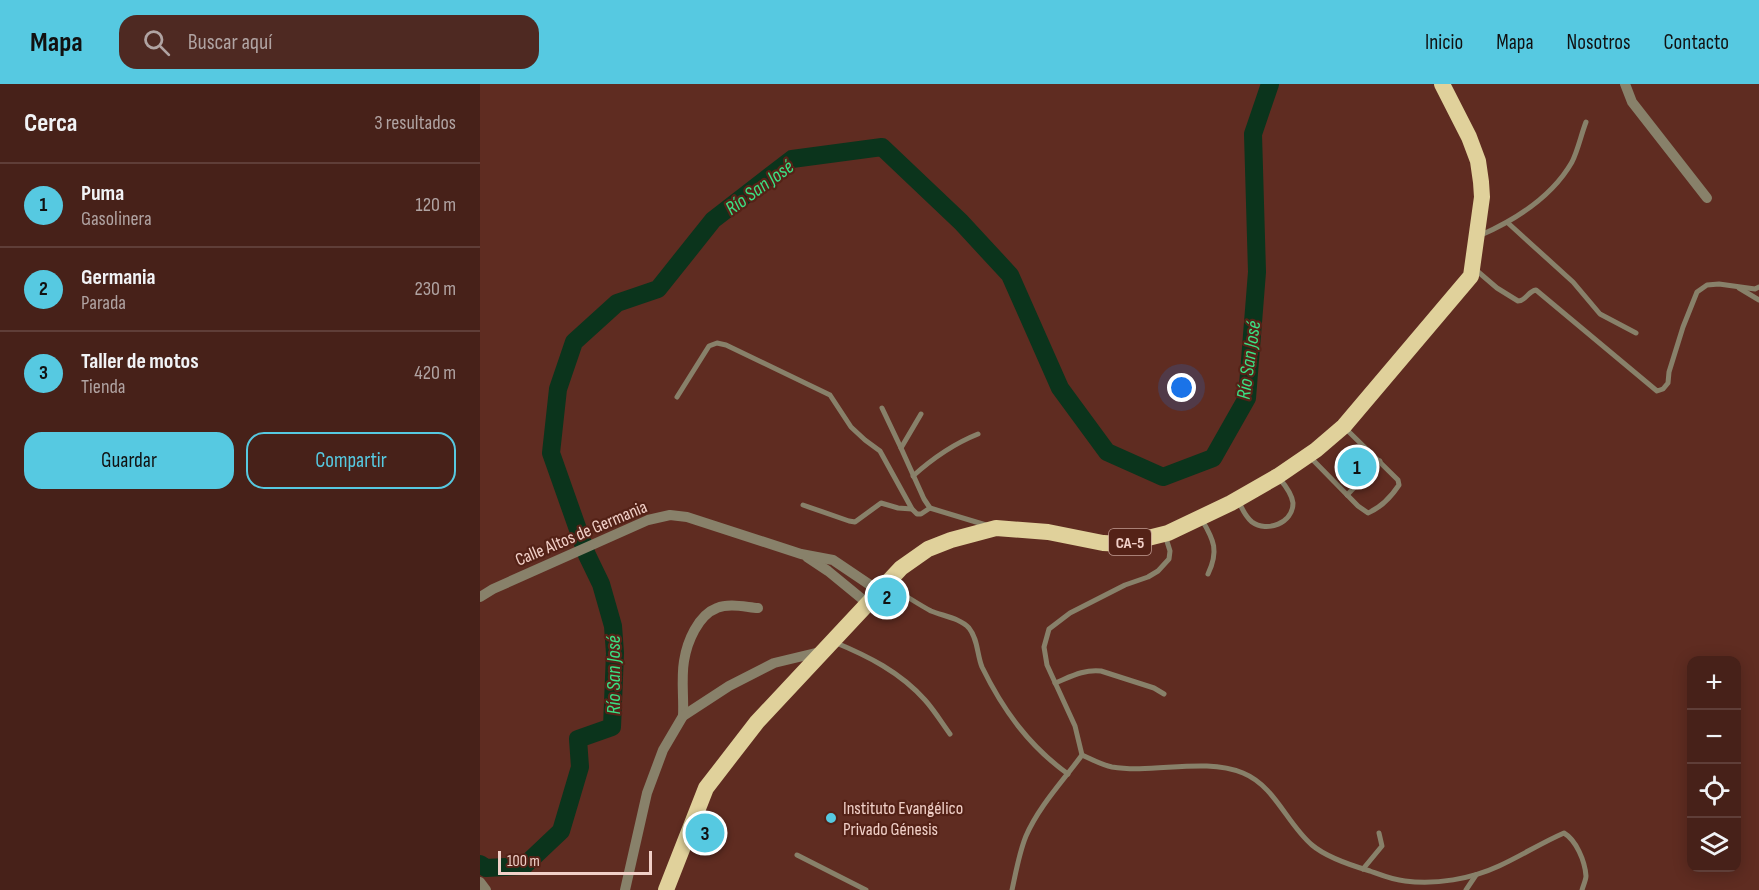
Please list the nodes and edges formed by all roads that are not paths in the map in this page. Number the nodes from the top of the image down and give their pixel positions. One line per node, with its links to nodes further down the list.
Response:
1 (1442, 84): 6 (highway, CA-5)
2 (1625, 84): 4 (street)
3 (1586, 122): 5 (lane)
4 (1707, 198)
5 (1509, 223): 6 (lane); 11 (lane)
6 (1477, 237): 7 (highway, CA-5)
7 (1472, 267): 8 (lane); 15 (highway, CA-5)
8 (1735, 286): 9 (lane); 10 (lane)
9 (1759, 287)
10 (1759, 300)
11 (1636, 333)
12 (677, 397): 26 (lane)
13 (882, 408): 17 (lane)
14 (921, 414): 17 (lane)
15 (1344, 426): 18 (highway, CA-5); 19 (lane)
16 (978, 434): 20 (lane)
17 (901, 448): 20 (lane)
18 (1308, 455): 21 (highway, CA-5); 22 (lane)
19 (1380, 461): 22 (lane); 22 (lane)
20 (913, 476): 25 (lane)
21 (1278, 476): 23 (highway, CA-5); 23 (lane)
22 (1347, 495)
23 (1237, 500): 27 (highway, CA-5)
24 (803, 505): 26 (lane)
25 (930, 508): 26 (lane); 28 (lane)
26 (912, 509)
27 (1201, 518): 29 (highway, CA-5); 31 (lane)
28 (996, 528): 29 (highway, CA-5); 32 (highway, CA-5)
29 (1165, 534): 36 (lane)
30 (801, 554): 32 (street, Calle Altos de Germania); 32 (street, Calle Altos de Germania); 33 (street, Calle Altos de Germania)
31 (1208, 574)
32 (877, 593): 35 (highway, CA-5); 41 (lane)
33 (480, 597)
34 (758, 608): 38 (street)
35 (828, 646): 38 (street); 39 (lane); 49 (highway, CA-5)
36 (1056, 683): 37 (lane); 40 (lane)
37 (1164, 694)
38 (683, 716): 48 (street)
39 (950, 734)
40 (1082, 755): 41 (lane); 44 (lane)
41 (1068, 774): 51 (lane)
42 (1379, 833): 44 (lane)
43 (797, 855): 50 (lane)
44 (1363, 869): 45 (lane)
45 (1476, 875): 52 (lane); 53 (lane)
46 (480, 882): 47 (street)
47 (486, 890)
48 (625, 890)
49 (666, 890)
50 (866, 890)
51 (1012, 890)
52 (1466, 890)
53 (1582, 890)

